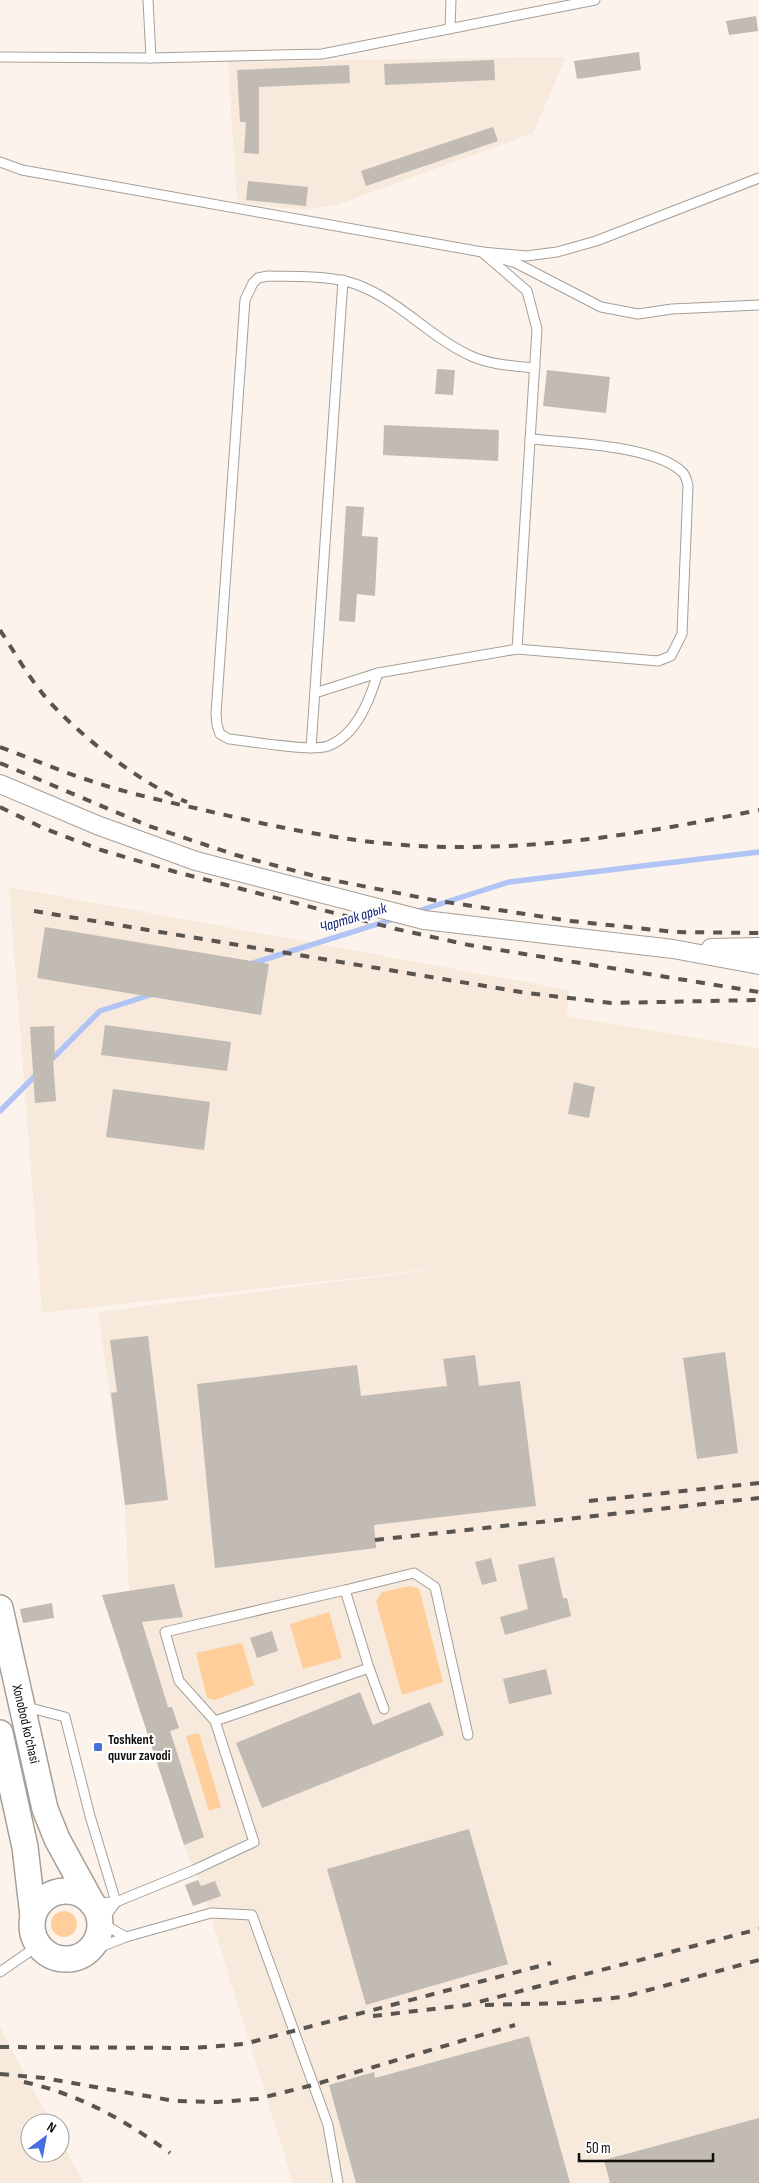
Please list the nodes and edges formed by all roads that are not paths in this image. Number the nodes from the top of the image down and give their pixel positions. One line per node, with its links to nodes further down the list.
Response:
1 (148, 0): 6 (lane)
2 (450, 0): 4 (lane)
3 (595, 0): 4 (lane)
4 (450, 29): 6 (lane)
5 (0, 57): 6 (lane)
6 (151, 58)
7 (0, 162): 9 (lane)
8 (759, 178): 9 (lane)
9 (482, 252): 11 (lane); 12 (lane)
10 (343, 280): 12 (lane); 16 (lane); 17 (lane)
11 (759, 305)
12 (535, 368): 13 (lane)
13 (530, 439): 14 (lane); 14 (lane)
14 (517, 649): 15 (lane)
15 (378, 672): 16 (lane); 17 (lane)
16 (315, 693): 17 (lane)
17 (311, 748)
18 (0, 784): 20 (street)
19 (759, 947): 20 (street)
20 (673, 949): 21 (street)
21 (759, 965)
22 (345, 1590): 24 (lane); 27 (lane); 29 (lane)
23 (0, 1608): 26 (street, Xonobod ko'chasi)
24 (369, 1668): 25 (lane); 27 (lane)
25 (384, 1709)
26 (29, 1710): 30 (street, Xonobod ko'chasi); 32 (lane)
27 (215, 1721): 32 (lane)
28 (0, 1733): 31 (street, Xonobod ko'chasi)
29 (468, 1735)
30 (57, 1839): 31 (street); 32 (street, Xonobod ko'chasi)
31 (25, 1847): 33 (street, Xonobod ko'chasi)
32 (103, 1909): 33 (street); 34 (lane); 36 (street)
33 (33, 1916): 35 (street, Xonobod ko'chasi)
34 (126, 1937): 36 (lane); 38 (lane)
35 (39, 1945): 36 (street); 37 (lane)
36 (88, 1952)
37 (0, 1972)
38 (338, 2183)

